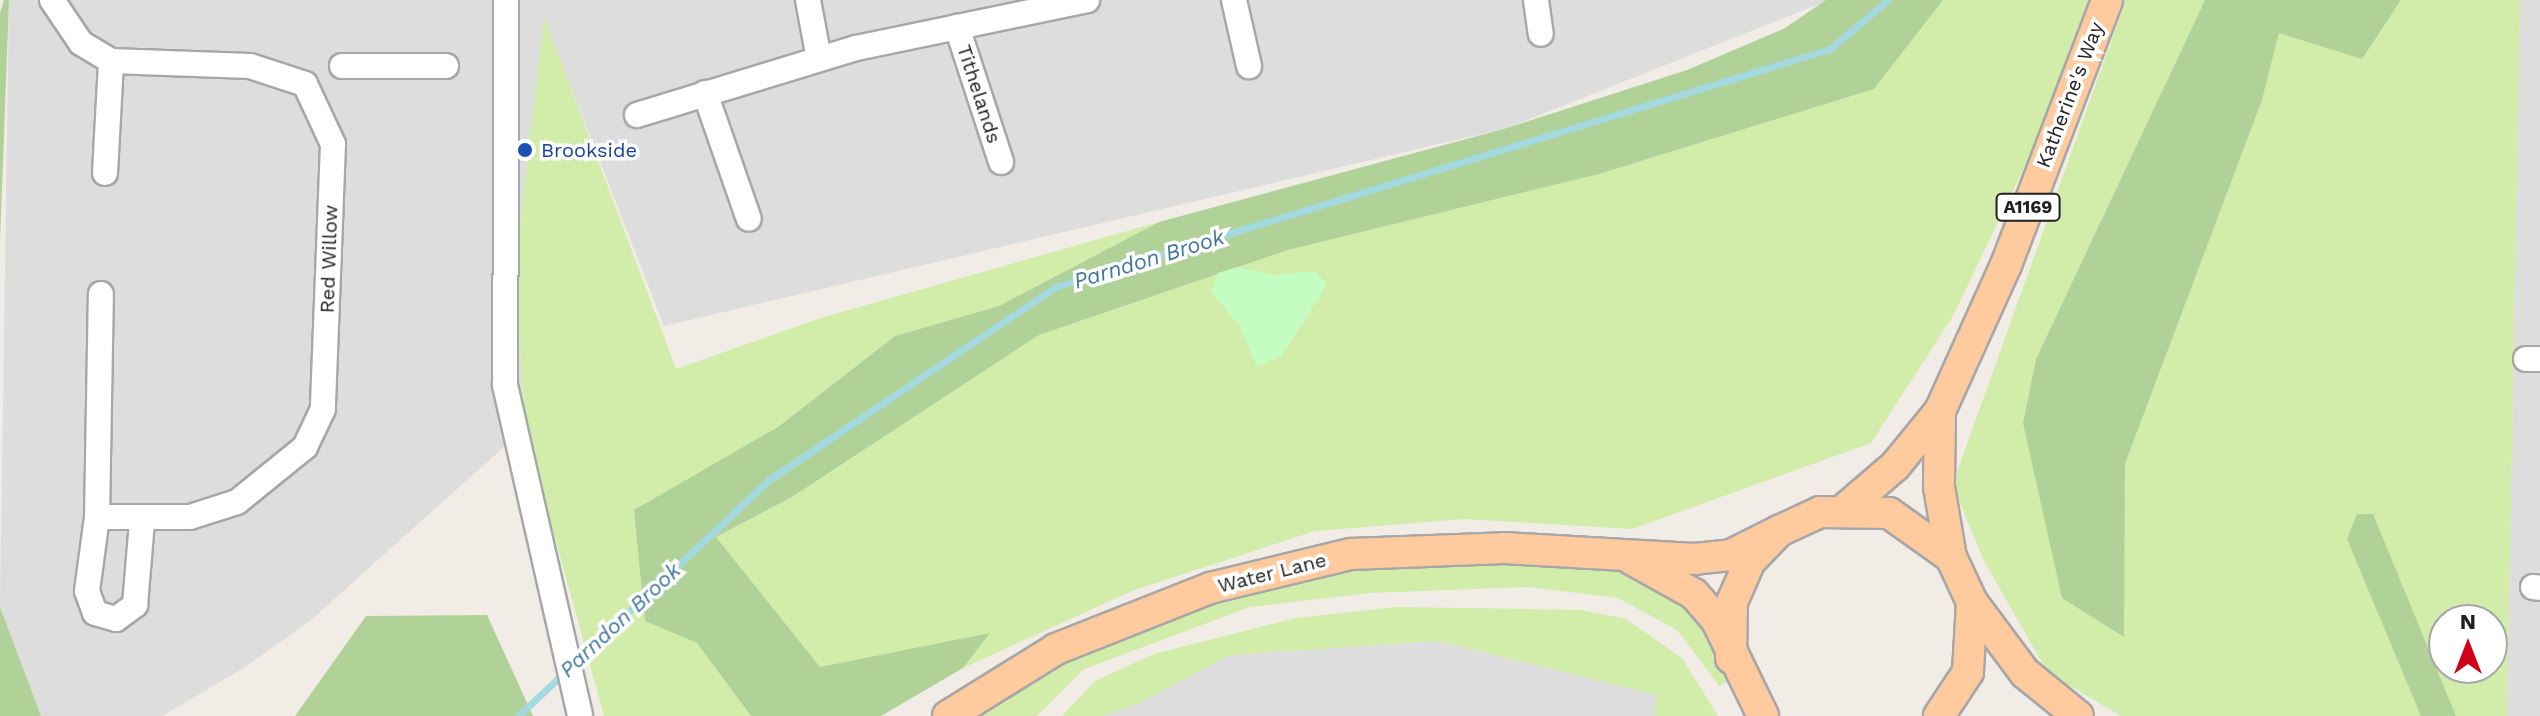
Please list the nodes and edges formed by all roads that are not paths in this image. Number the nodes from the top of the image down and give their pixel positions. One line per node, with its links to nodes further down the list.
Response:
1 (52, 0): 12 (street)
2 (506, 0): 31 (street)
3 (808, 0): 11 (street)
4 (1087, 0): 8 (street, Tithelands)
5 (1234, 0): 15 (street)
6 (1536, 0): 10 (street)
7 (2107, 0): 22 (main road, Katherine's Way / A1169)
8 (998, 9): 9 (street, Tithelands)
9 (957, 27): 11 (street, Tithelands); 18 (street, Tithelands)
10 (1541, 34)
11 (819, 59): 16 (street, Tithelands)
12 (111, 61): 19 (street); 25 (street, Red Willow)
13 (342, 66): 14 (street)
14 (446, 66)
15 (1249, 66)
16 (705, 93): 17 (street, Tithelands); 20 (street)
17 (637, 115)
18 (1001, 162)
19 (105, 173)
20 (749, 219)
21 (101, 294): 24 (street)
22 (1940, 411): 23 (main road, Katherine's Way / A1169); 28 (main road, Katherine's Way / A1169)
23 (1846, 508): 26 (main road, Water Lane); 28 (main road)
24 (97, 517): 25 (street, Red Willow); 25 (street)
25 (142, 522)
26 (1779, 531): 27 (main road, Water Lane); 30 (main road)
27 (1626, 556): 30 (main road, Water Lane); 32 (main road, Water Lane)
28 (1951, 557): 29 (main road)
29 (1972, 602): 34 (main road); 35 (main road)
30 (1731, 658): 33 (main road, Water Lane)
31 (580, 716)
32 (948, 716)
33 (1763, 716)
34 (1939, 716)
35 (2078, 716)

